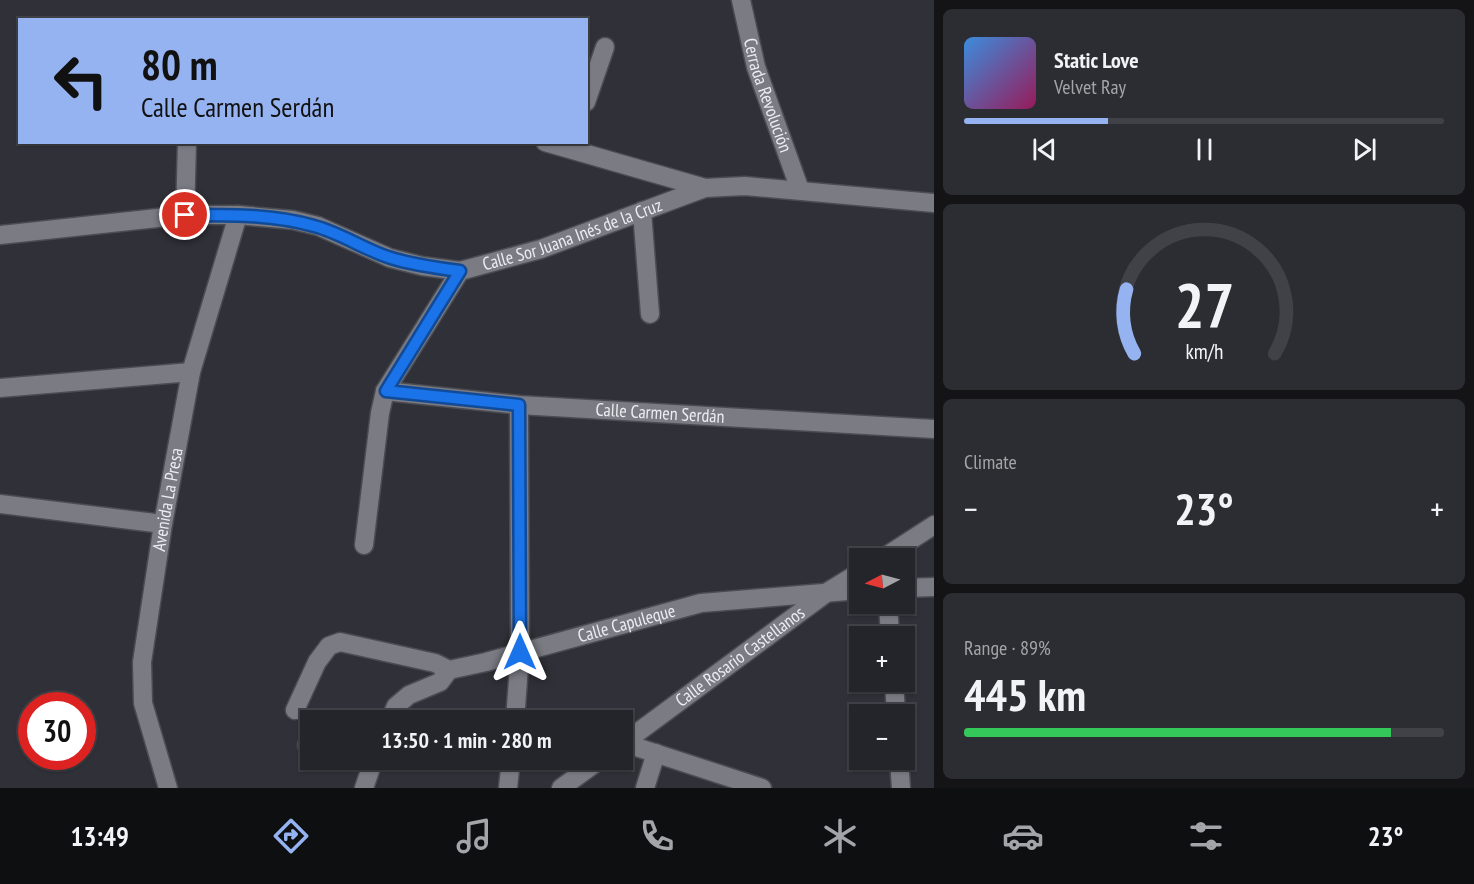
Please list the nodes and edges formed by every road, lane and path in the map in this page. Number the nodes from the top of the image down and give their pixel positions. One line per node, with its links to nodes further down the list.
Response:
1 (741, 0): 7 (street, Cerrada Revolución)
2 (605, 47): 3 (street)
3 (588, 96)
4 (187, 144): 10 (street)
5 (572, 146): 6 (street)
6 (705, 188): 7 (street, Calle Sor Juana Inés de la Cruz); 9 (street, Calle Sor Juana Inés de la Cruz)
7 (800, 190): 8 (street, Calle Sor Juana Inés de la Cruz)
8 (934, 203)
9 (642, 212): 13 (street, Calle Sor Juana Inés de la Cruz); 14 (street)
10 (185, 215): 11 (street, Calle Sor Juana Inés de la Cruz); 12 (street, Calle Sor Juana Inés de la Cruz)
11 (238, 215): 13 (street, Calle Sor Juana Inés de la Cruz); 15 (street, Avenida La Presa)
12 (0, 235)
13 (460, 271): 17 (street)
14 (650, 314)
15 (191, 372): 16 (street); 21 (street, Avenida La Presa)
16 (0, 388)
17 (386, 391): 18 (street, Calle Carmen Serdán); 23 (street)
18 (519, 405): 19 (street, Calle Carmen Serdán); 30 (street)
19 (934, 429)
20 (0, 504): 21 (street)
21 (163, 524): 42 (street, Avenida La Presa)
22 (934, 525): 24 (street)
23 (364, 545)
24 (898, 548)
25 (849, 579): 29 (street, Calle Rosario Castellanos)
26 (934, 587): 27 (street)
27 (915, 588)
28 (849, 590): 29 (street, Calle Capuleque)
29 (829, 591): 30 (street, Calle Capuleque); 35 (street, Calle Rosario Castellanos)
30 (520, 652): 31 (street, Calle Capuleque); 34 (street)
31 (449, 670): 32 (street); 33 (street)
32 (295, 710)
33 (394, 710)
34 (516, 710)
35 (633, 736)
36 (633, 746): 37 (street)
37 (656, 753): 46 (street); 47 (street)
38 (370, 770): 43 (street)
39 (510, 770): 44 (street)
40 (586, 770): 45 (street)
41 (900, 770): 48 (street)
42 (168, 788)
43 (364, 788)
44 (508, 788)
45 (561, 788)
46 (645, 788)
47 (762, 788)
48 (901, 788)

